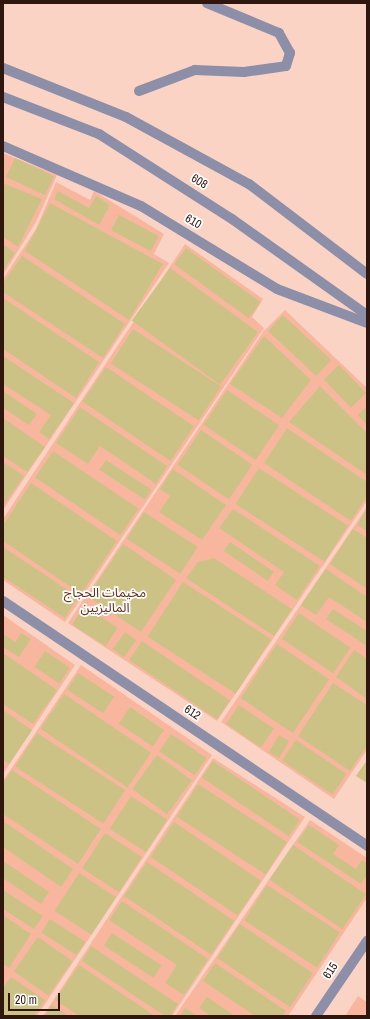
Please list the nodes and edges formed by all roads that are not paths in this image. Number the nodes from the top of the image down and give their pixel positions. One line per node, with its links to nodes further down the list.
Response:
1 (207, 3): 3 (street)
2 (3, 68): 6 (street, 608)
3 (139, 91)
4 (3, 97): 7 (street, 608)
5 (3, 146): 8 (street, 610)
6 (367, 274)
7 (367, 315)
8 (367, 323)
9 (3, 602): 10 (street, 612)
10 (367, 846)
11 (367, 941): 12 (street, 615)
12 (316, 1016)

